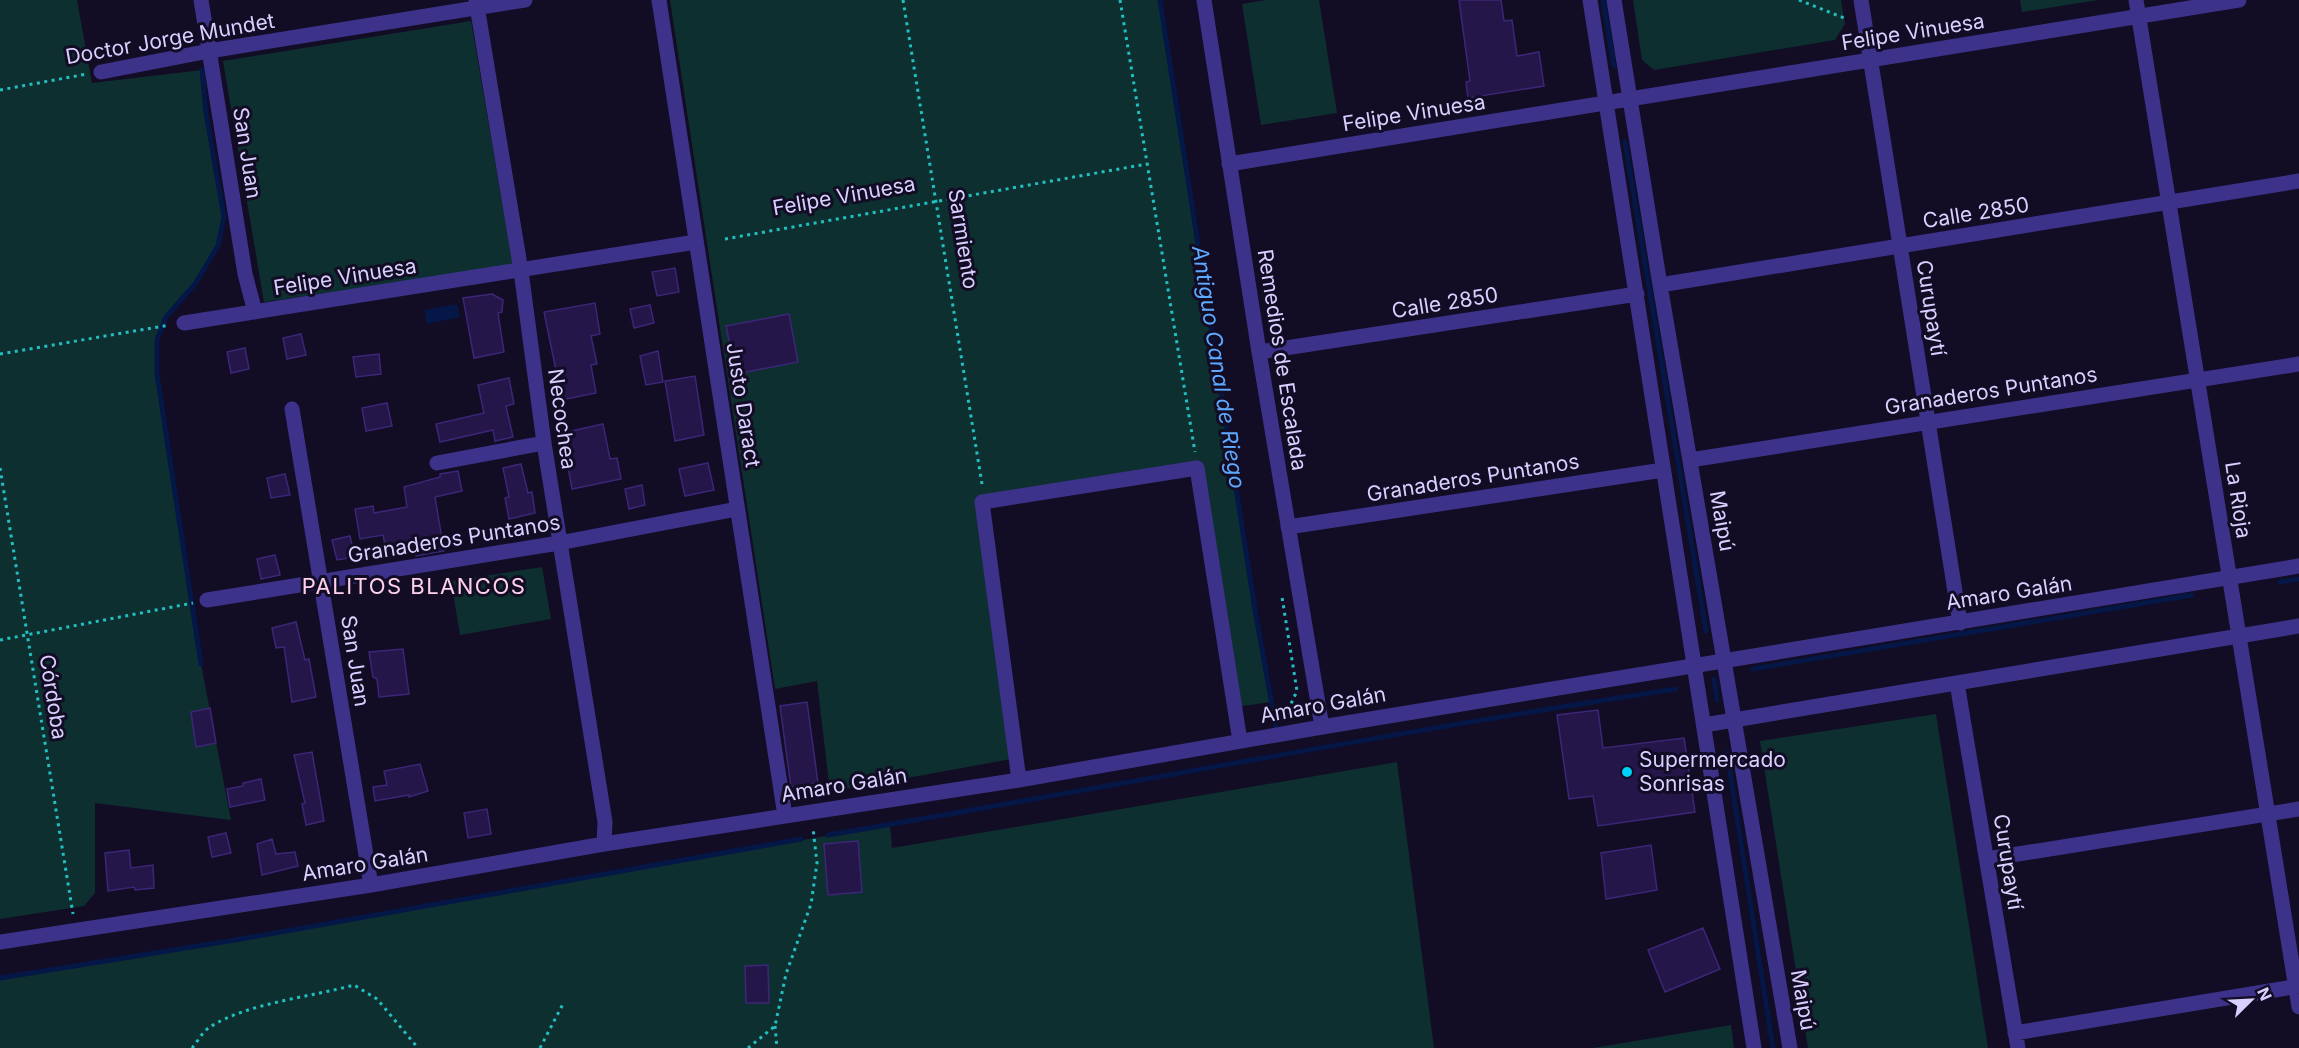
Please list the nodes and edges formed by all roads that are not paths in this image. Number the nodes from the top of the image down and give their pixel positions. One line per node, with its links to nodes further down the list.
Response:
1 (201, 0): 12 (street, San Juan)
2 (525, 0): 10 (street, Doctor Jorge Mundet)
3 (659, 0): 20 (street, Justo Daract)
4 (1204, 0): 17 (street, Remedios de Escalada)
5 (1590, 0): 16 (street)
6 (1614, 0): 15 (street, Maipú)
7 (1861, 0): 13 (street, Curupaytí)
8 (2136, 0): 11 (street, La Rioja)
9 (2239, 0): 11 (street, Felipe Vinuesa)
10 (477, 5): 12 (street, Doctor Jorge Mundet); 22 (street, Necochea)
11 (2139, 16): 13 (street, Felipe Vinuesa); 19 (street, La Rioja)
12 (209, 51): 14 (street, Doctor Jorge Mundet); 25 (street, San Juan)
13 (1870, 60): 15 (street, Felipe Vinuesa); 21 (street, Curupaytí)
14 (101, 72)
15 (1629, 100): 16 (street, Felipe Vinuesa); 23 (street, Maipú)
16 (1606, 103): 17 (street, Felipe Vinuesa); 24 (street)
17 (1229, 164): 27 (street, Remedios de Escalada)
18 (2299, 182): 19 (street, Calle 2850)
19 (2169, 203): 21 (street, Calle 2850); 29 (street, La Rioja)
20 (696, 242): 22 (street, Felipe Vinuesa); 36 (street, Justo Daract)
21 (1900, 246): 23 (street, Calle 2850); 31 (street, Curupaytí)
22 (521, 271): 25 (street, Felipe Vinuesa); 32 (street, Necochea)
23 (1660, 285): 33 (street, Maipú)
24 (1637, 294): 27 (street, Calle 2850); 35 (street)
25 (255, 312): 26 (street, Felipe Vinuesa)
26 (184, 323)
27 (1259, 352): 37 (street, Remedios de Escalada)
28 (2299, 364): 29 (street, Granaderos Puntanos)
29 (2198, 380): 31 (street, Granaderos Puntanos); 40 (street, La Rioja)
30 (292, 409): 41 (street, San Juan)
31 (1929, 422): 33 (street, Granaderos Puntanos); 43 (street, Curupaytí)
32 (544, 444): 34 (street); 38 (street, Necochea)
33 (1690, 460): 46 (street, Maipú)
34 (437, 463)
35 (1663, 470): 37 (street, Granaderos Puntanos); 47 (street)
36 (737, 509): 38 (street, Granaderos Puntanos); 56 (street, Justo Daract)
37 (1288, 527): 51 (street, Remedios de Escalada)
38 (560, 543): 41 (street, Granaderos Puntanos); 57 (street, Necochea)
39 (2299, 566): 40 (street, Amaro Galán)
40 (2230, 578): 43 (street, Amaro Galán); 45 (street, La Rioja)
41 (321, 582): 42 (street, Granaderos Puntanos); 59 (street, San Juan)
42 (207, 600)
43 (1960, 623): 46 (street, Amaro Galán)
44 (2299, 626): 45 (street)
45 (2239, 637): 48 (street); 55 (street, La Rioja)
46 (1725, 662): 47 (street, Amaro Galán); 49 (street, Maipú)
47 (1695, 665): 50 (street); 51 (street, Amaro Galán)
48 (1958, 683): 49 (street); 58 (street, Curupaytí)
49 (1735, 719): 50 (street); 65 (street, Maipú)
50 (1704, 725): 64 (street)
51 (1322, 726): 52 (street, Amaro Galán)
52 (1240, 741): 53 (street, Amaro Galán); 53 (street)
53 (1019, 780): 56 (street, Amaro Galán)
54 (2299, 809): 55 (street)
55 (2268, 814): 58 (street); 61 (street, La Rioja)
56 (784, 816): 57 (street, Amaro Galán)
57 (604, 844): 59 (street, Amaro Galán)
58 (1987, 859): 63 (street, Curupaytí)
59 (371, 885): 60 (street, Amaro Galán)
60 (0, 942)
61 (2297, 987): 62 (street, La Rioja); 63 (street)
62 (2299, 1007)
63 (2016, 1040)
64 (1754, 1048)
65 (1790, 1048)

